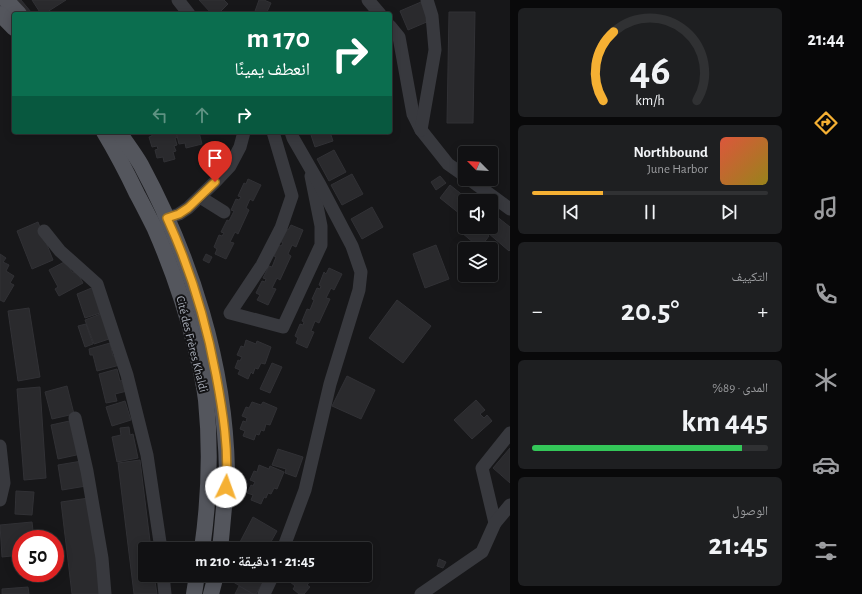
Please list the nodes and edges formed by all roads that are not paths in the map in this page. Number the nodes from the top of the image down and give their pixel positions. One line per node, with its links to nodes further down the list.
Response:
1 (6, 0): 5 (main road)
2 (178, 0): 6 (street)
3 (368, 0): 7 (street)
4 (427, 0): 11 (street)
5 (17, 12)
6 (187, 12)
7 (378, 12)
8 (0, 14): 9 (main road)
9 (12, 26)
10 (392, 28): 11 (street)
11 (421, 130): 18 (street)
12 (105, 134): 24 (main road, Cité des Frères Khaldi)
13 (120, 134): 23 (main road, Cité des Frères Khaldi)
14 (243, 134): 20 (street)
15 (274, 134): 17 (street)
16 (292, 134): 17 (street)
17 (309, 166): 35 (street)
18 (458, 171)
19 (478, 186): 21 (street)
20 (200, 197): 22 (street); 23 (street)
21 (510, 210)
22 (224, 212)
23 (167, 218): 24 (street); 34 (main road, Cité des Frères Khaldi)
24 (152, 224): 33 (main road, Cité des Frères Khaldi)
25 (44, 231): 32 (street)
26 (75, 418): 40 (street)
27 (510, 433): 31 (street)
28 (0, 446): 29 (street)
29 (0, 500)
30 (510, 505): 31 (street)
31 (495, 523): 45 (street)
32 (159, 542)
33 (203, 542)
34 (221, 542)
35 (285, 542)
36 (163, 582): 41 (street)
37 (197, 582): 42 (main road)
38 (214, 582): 43 (main road)
39 (270, 582): 44 (street)
40 (105, 594)
41 (164, 594)
42 (194, 594)
43 (211, 594)
44 (264, 594)
45 (421, 594)

